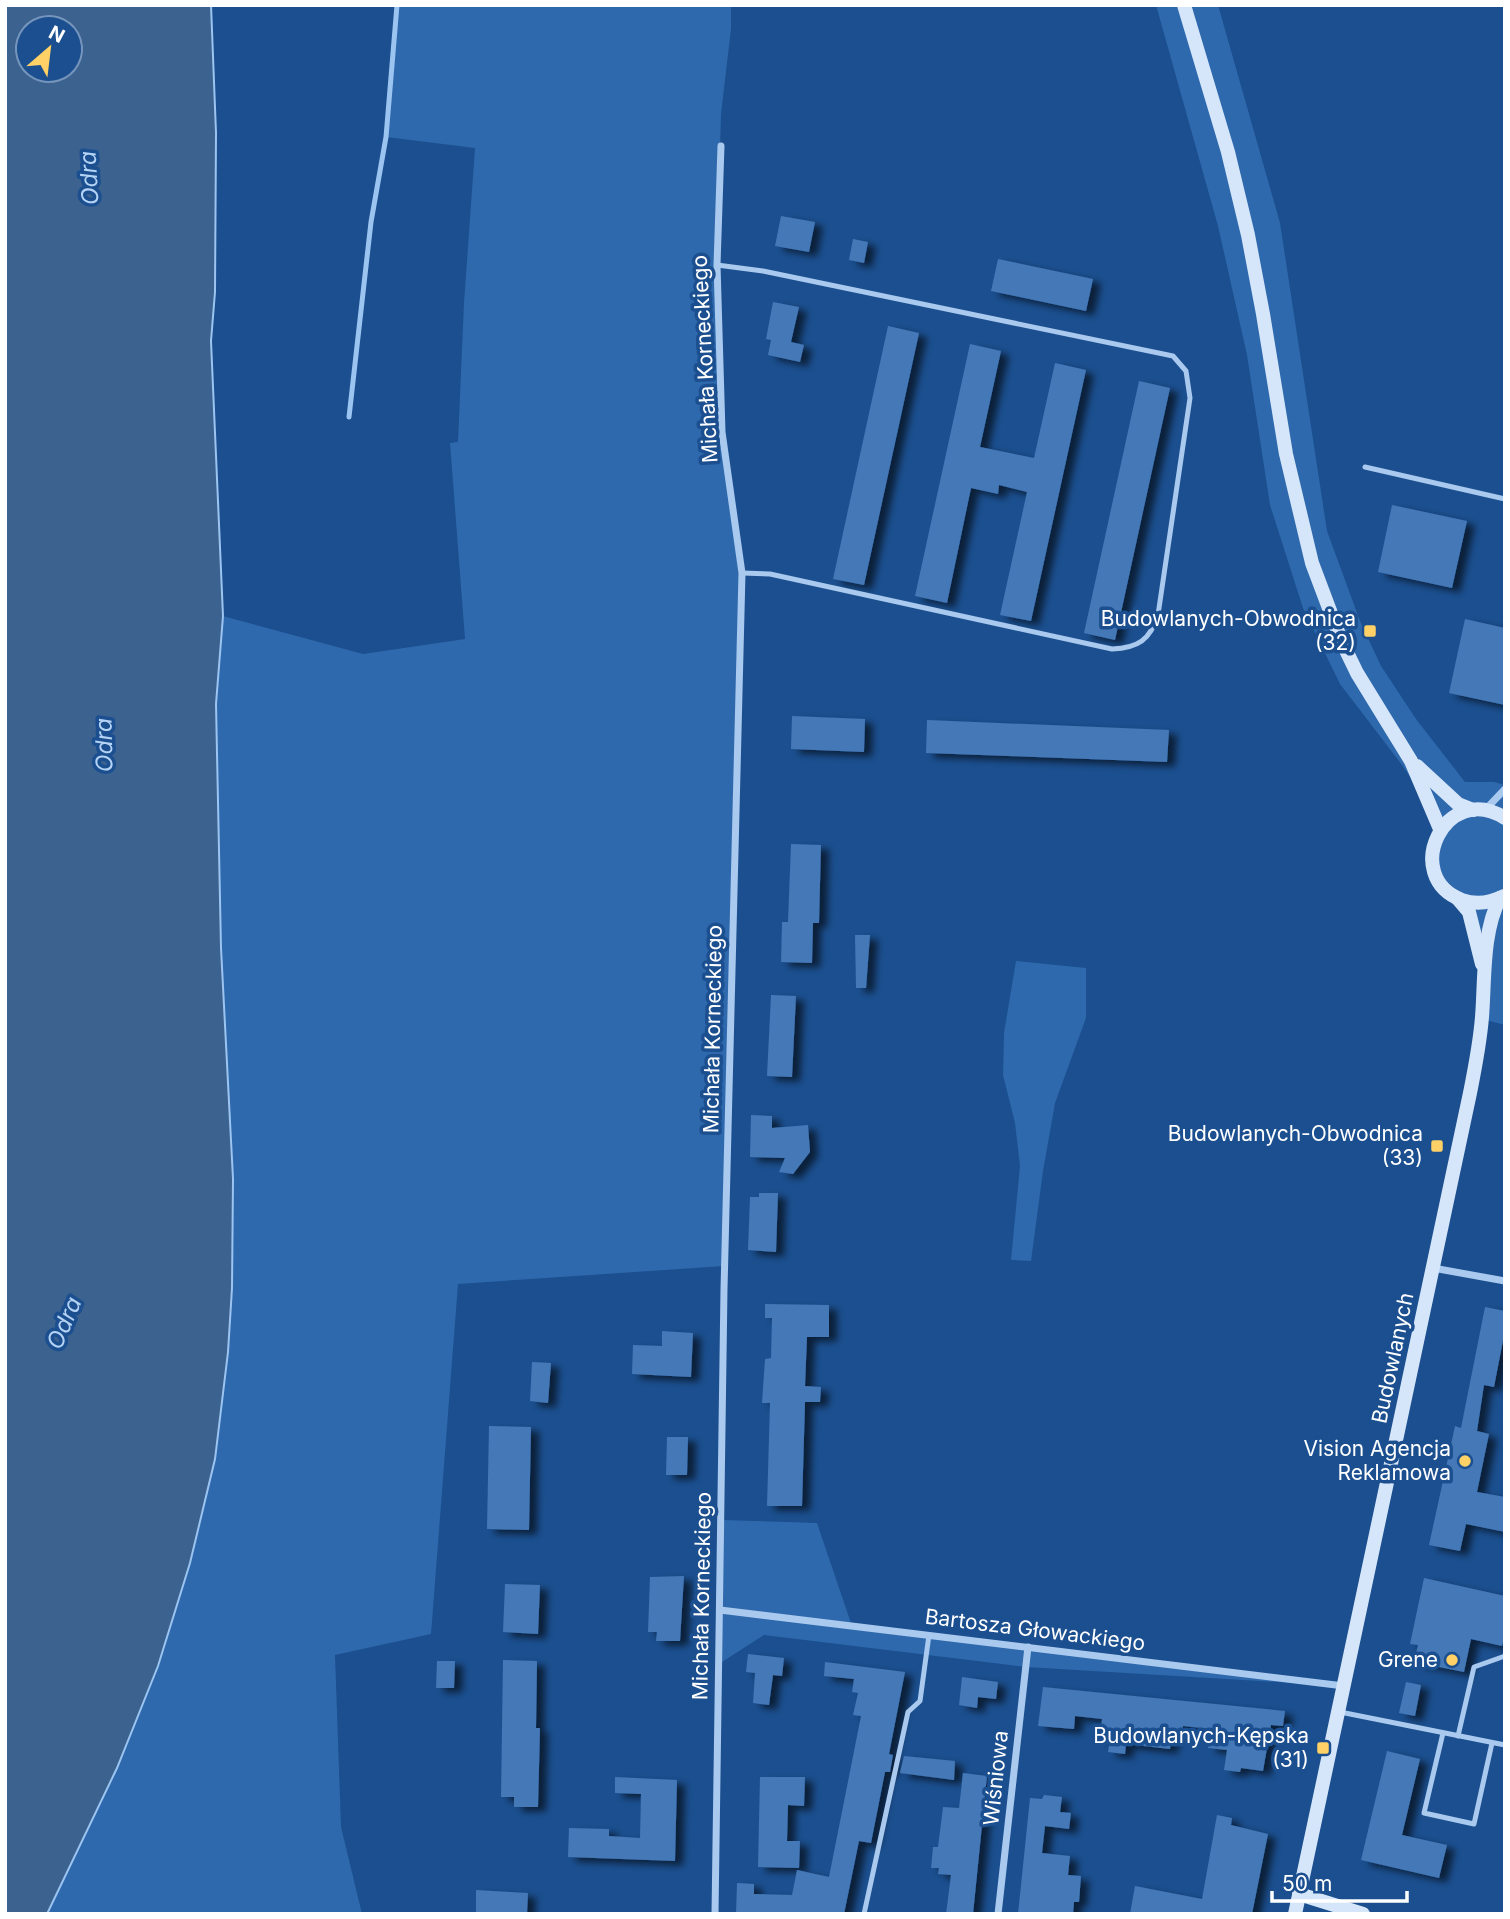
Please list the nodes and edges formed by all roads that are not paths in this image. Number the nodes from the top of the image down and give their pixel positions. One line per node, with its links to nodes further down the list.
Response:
1 (1184, 5): 7 (main road)
2 (721, 146): 3 (street, Michała Korneckiego)
3 (717, 265): 6 (street, Michała Korneckiego); 6 (lane)
4 (1365, 467): 5 (lane)
5 (1505, 499)
6 (742, 573): 17 (street, Michała Korneckiego)
7 (1411, 761): 9 (main road); 11 (main road)
8 (1505, 789): 9 (street)
9 (1479, 810): 10 (main road); 11 (main road)
10 (1505, 818)
11 (1440, 829): 13 (main road, Budowlanych)
12 (1503, 897): 13 (main road); 14 (main road, Budowlanych)
13 (1458, 898): 14 (main road, Budowlanych)
14 (1483, 972): 15 (main road, Budowlanych)
15 (1433, 1268): 16 (street); 21 (main road, Budowlanych)
16 (1505, 1281)
17 (720, 1610): 18 (street, Bartosza Głowackiego); 28 (street, Michała Korneckiego)
18 (929, 1635): 19 (street, Bartosza Głowackiego); 29 (lane)
19 (1028, 1647): 21 (street, Bartosza Głowackiego); 30 (street, Wiśniowa)
20 (1505, 1656): 24 (lane)
21 (1345, 1686): 22 (main road, Budowlanych)
22 (1339, 1712): 23 (lane); 27 (main road, Budowlanych)
23 (1443, 1733): 24 (lane); 25 (lane)
24 (1458, 1736): 25 (lane)
25 (1492, 1743): 26 (lane)
26 (1505, 1745)
27 (1299, 1894): 31 (main road, Budowlanych); 32 (main road)
28 (715, 1914)
29 (864, 1914)
30 (998, 1914)
31 (1295, 1914)
32 (1363, 1914)

